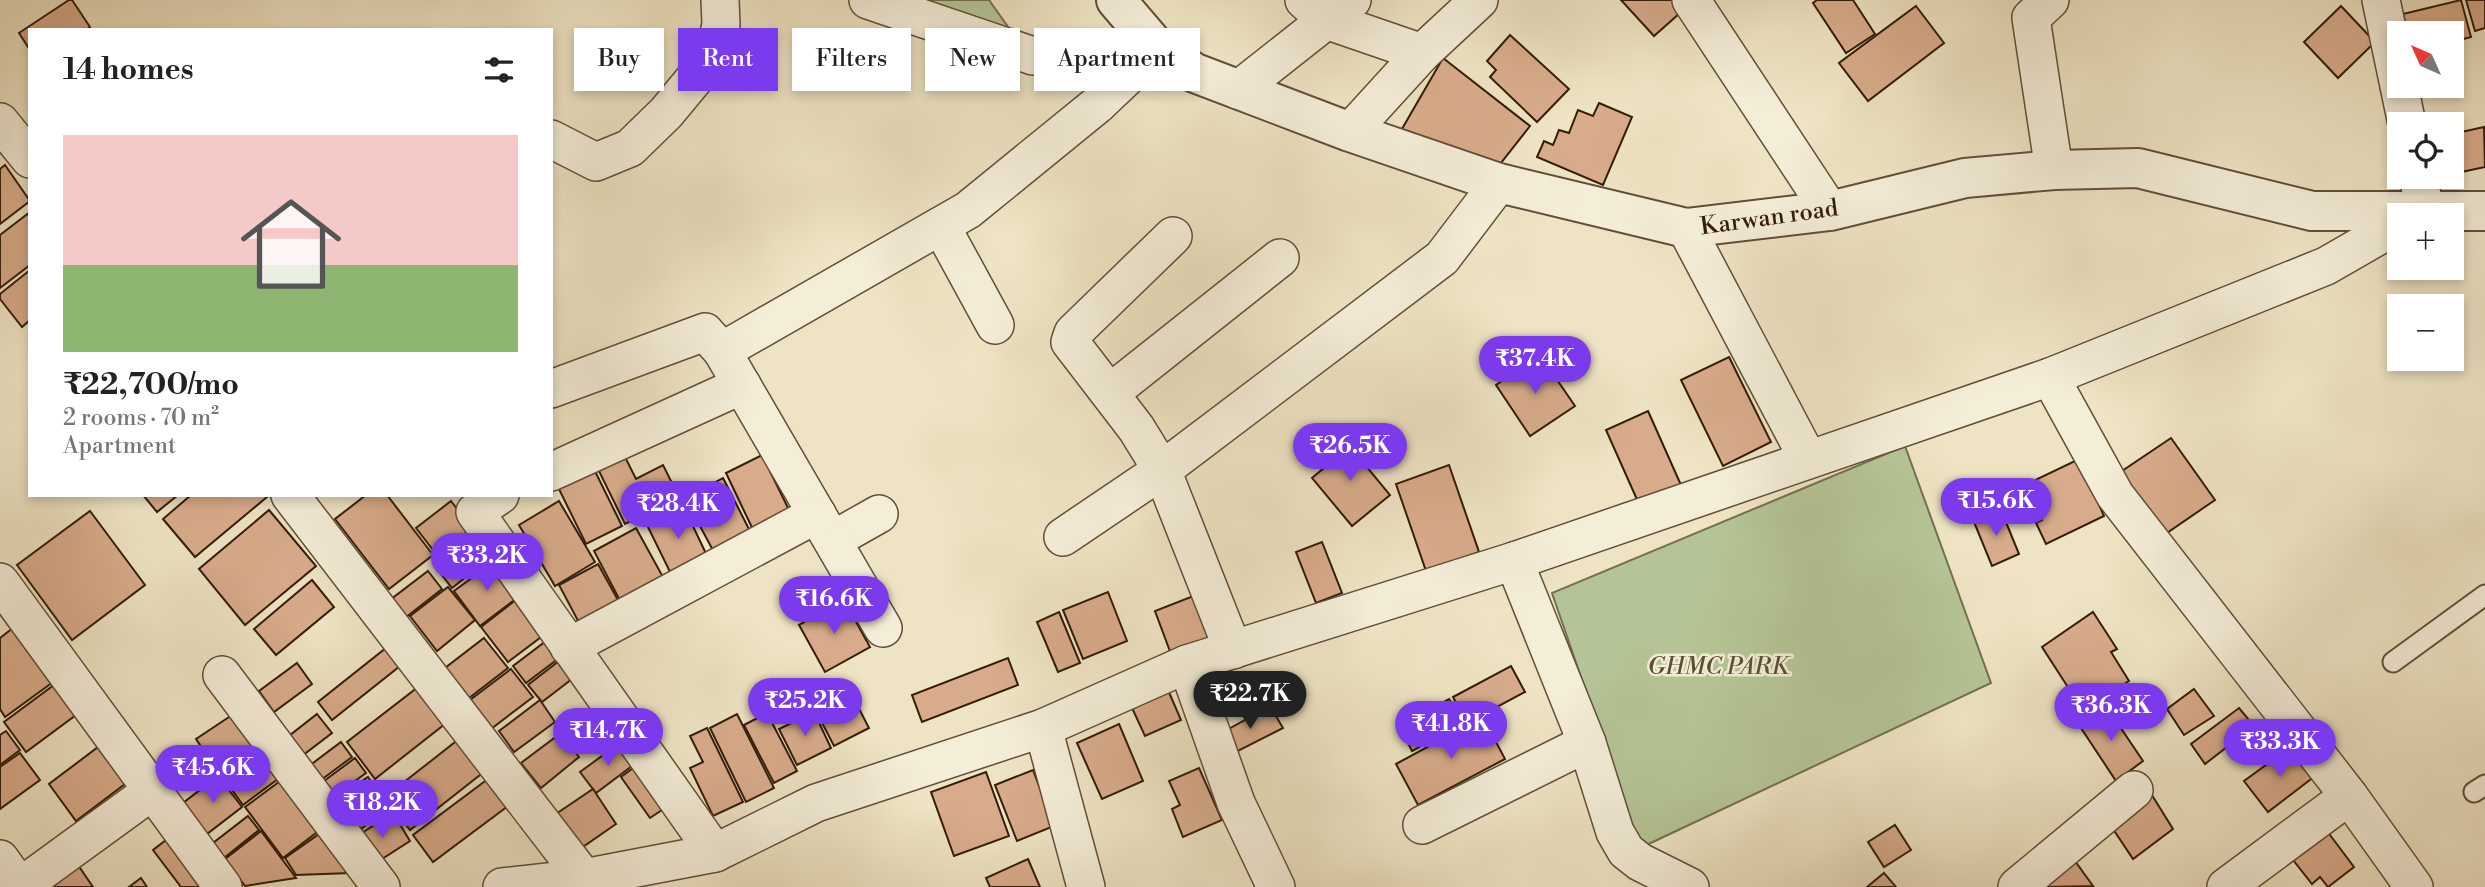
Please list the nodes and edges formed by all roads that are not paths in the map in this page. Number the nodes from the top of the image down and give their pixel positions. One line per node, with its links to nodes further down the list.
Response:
1 (720, 0): 18 (street)
2 (868, 0): 11 (street)
3 (1116, 0): 9 (street, Karwan road)
4 (1479, 0): 10 (street)
5 (2381, 0): 15 (street)
6 (1695, 1): 24 (street)
7 (2032, 6): 20 (street)
8 (1327, 7): 10 (street); 13 (street)
9 (1140, 28)
10 (1422, 53): 17 (street)
11 (1034, 55)
12 (1200, 75): 13 (street, Karwan road)
13 (1238, 90): 17 (street, Karwan road)
14 (1112, 91): 27 (street)
15 (2404, 112)
16 (0, 122): 19 (street)
17 (1350, 132): 21 (street, Karwan road)
18 (553, 140)
19 (28, 157)
20 (2054, 170): 22 (street, Karwan road); 24 (street, Karwan road)
21 (1499, 183): 28 (street, Karwan road); 38 (street)
22 (2387, 207)
23 (2464, 210): 25 (street, Karwan road)
24 (1830, 211): 28 (street, Karwan road)
25 (2485, 211)
26 (2387, 224): 33 (street)
27 (941, 226): 31 (street); 32 (street)
28 (1686, 228): 37 (street)
29 (1173, 236): 36 (street)
30 (1280, 258): 36 (street)
31 (995, 325)
32 (722, 351): 34 (street); 35 (street)
33 (2050, 377): 37 (street); 58 (street)
34 (742, 385): 39 (street); 43 (street)
35 (553, 388)
36 (1110, 393): 38 (street)
37 (1808, 459): 45 (street)
38 (1162, 470): 44 (street); 50 (street)
39 (553, 471)
40 (292, 497): 62 (street)
41 (497, 497): 49 (street)
42 (879, 514): 43 (street)
43 (825, 527): 48 (street); 49 (street)
44 (1063, 537)
45 (1514, 561): 50 (street); 55 (street)
46 (2485, 594): 51 (lane)
47 (7, 605): 57 (street)
48 (883, 628)
49 (569, 647): 60 (street)
50 (1233, 650): 52 (street)
51 (2393, 662)
52 (1187, 664): 54 (street); 68 (street)
53 (222, 675): 65 (street)
54 (1043, 727): 60 (street); 67 (street)
55 (1587, 743): 59 (street); 69 (street)
56 (2134, 790): 70 (street)
57 (152, 791): 63 (street); 64 (street)
58 (2349, 796): 71 (street); 72 (street)
59 (1422, 825)
60 (715, 853): 62 (street)
61 (0, 859): 63 (street)
62 (584, 877): 66 (street)
63 (20, 887)
64 (223, 887)
65 (380, 887)
66 (502, 887)
67 (1086, 887)
68 (1276, 887)
69 (1690, 887)
70 (2017, 887)
71 (2226, 887)
72 (2414, 887)

